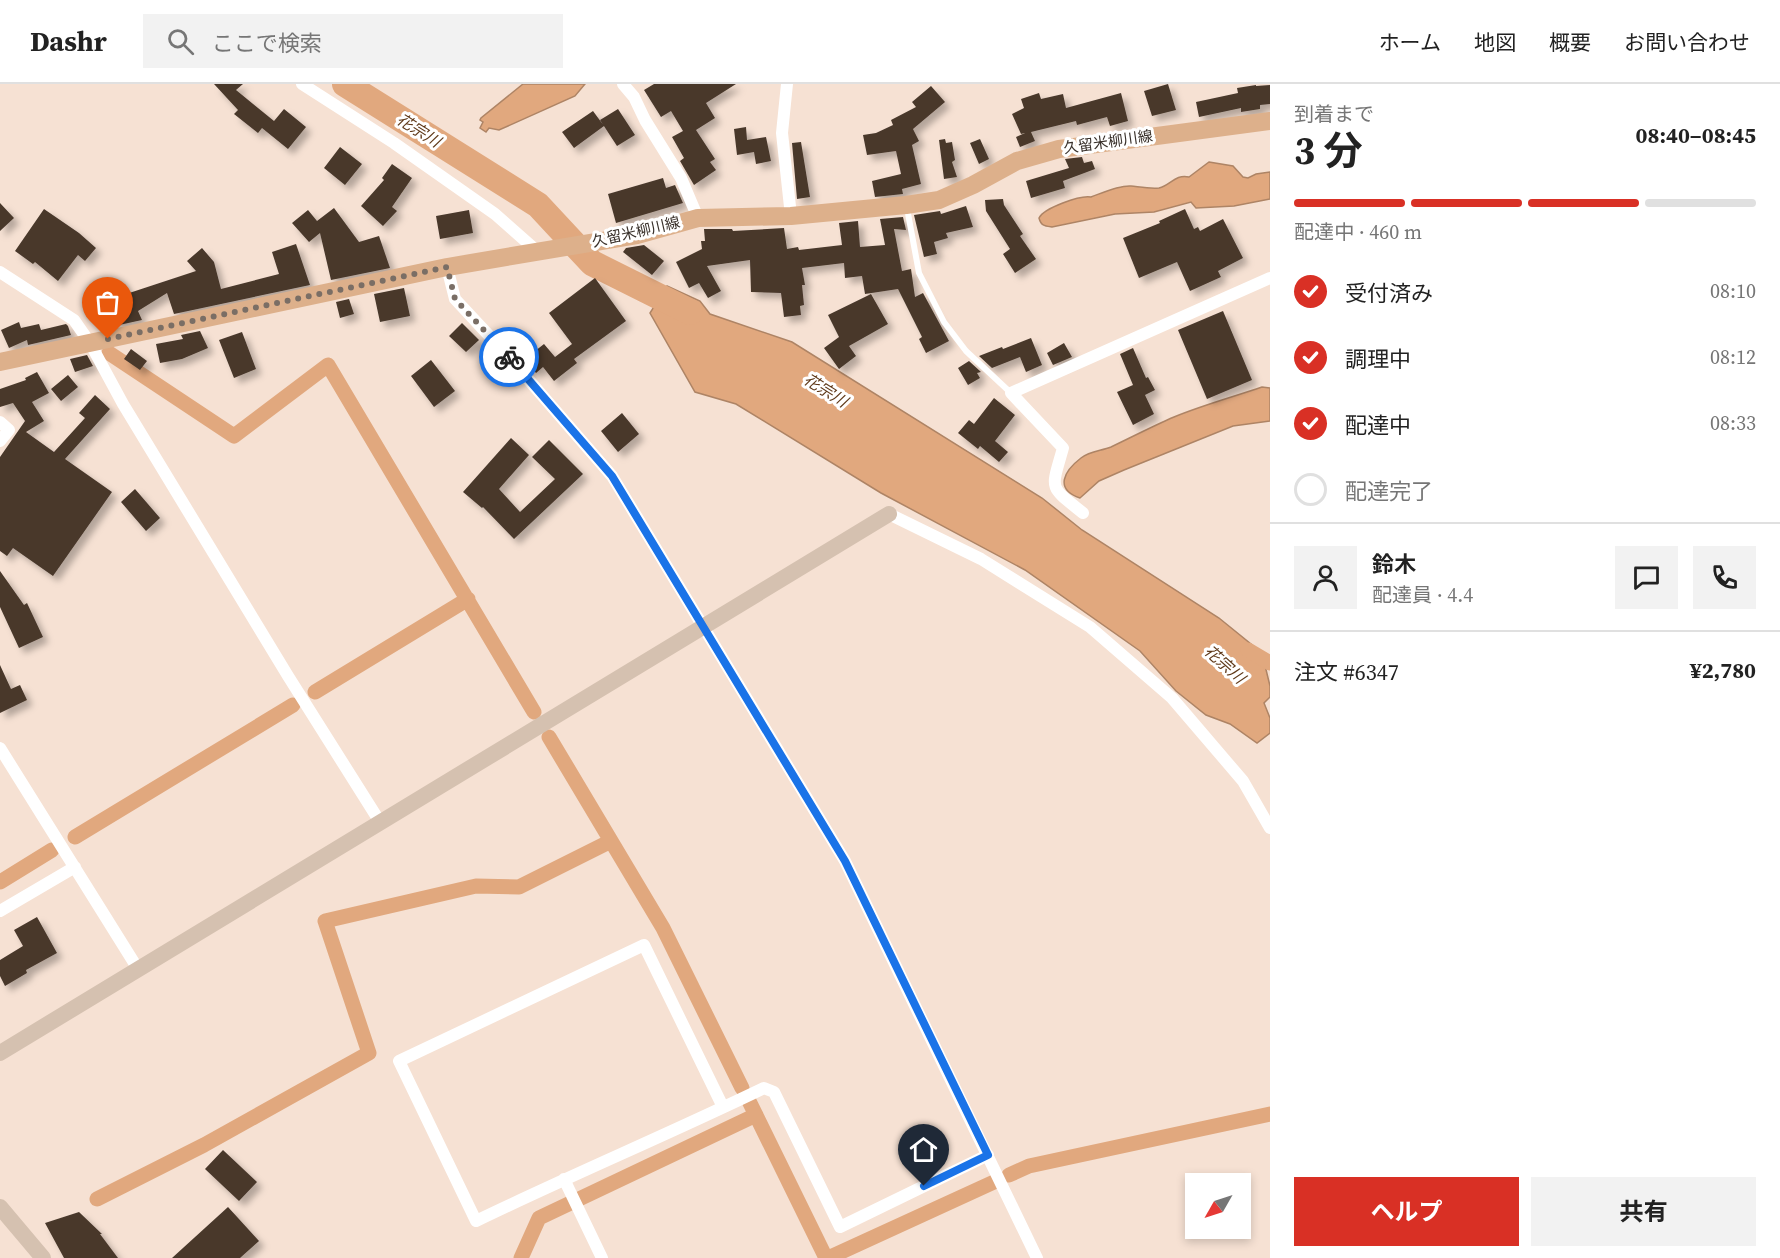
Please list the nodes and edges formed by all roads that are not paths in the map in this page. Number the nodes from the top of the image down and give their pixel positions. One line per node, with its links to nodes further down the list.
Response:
1 (302, 84): 8 (street)
2 (623, 84): 7 (street)
3 (787, 84): 6 (street)
4 (1270, 121): 5 (main road, 久留米柳川線)
5 (906, 205): 6 (main road, 久留米柳川線); 14 (lane)
6 (791, 216): 7 (main road, 久留米柳川線)
7 (698, 218): 8 (main road, 久留米柳川線)
8 (538, 252): 9 (main road, 久留米柳川線)
9 (447, 267): 12 (main road, 久留米柳川線); 19 (street)
10 (0, 272): 12 (street)
11 (1270, 278): 14 (street)
12 (90, 343): 13 (main road, 久留米柳川線); 21 (street)
13 (0, 362)
14 (1011, 393): 17 (street)
15 (0, 422): 16 (street)
16 (0, 441)
17 (1083, 513)
18 (889, 514): 19 (street); 22 (street)
19 (704, 627): 21 (street); 28 (street)
20 (0, 748): 23 (street)
21 (380, 822): 25 (street)
22 (1270, 828)
23 (75, 867): 24 (street); 25 (street)
24 (0, 910)
25 (138, 969): 26 (street)
26 (0, 1053)
27 (723, 1107): 28 (street); 29 (street); 29 (street)
28 (988, 1155): 33 (street)
29 (564, 1179): 32 (street)
30 (0, 1207): 31 (street)
31 (43, 1258)
32 (602, 1258)
33 (1037, 1258)

